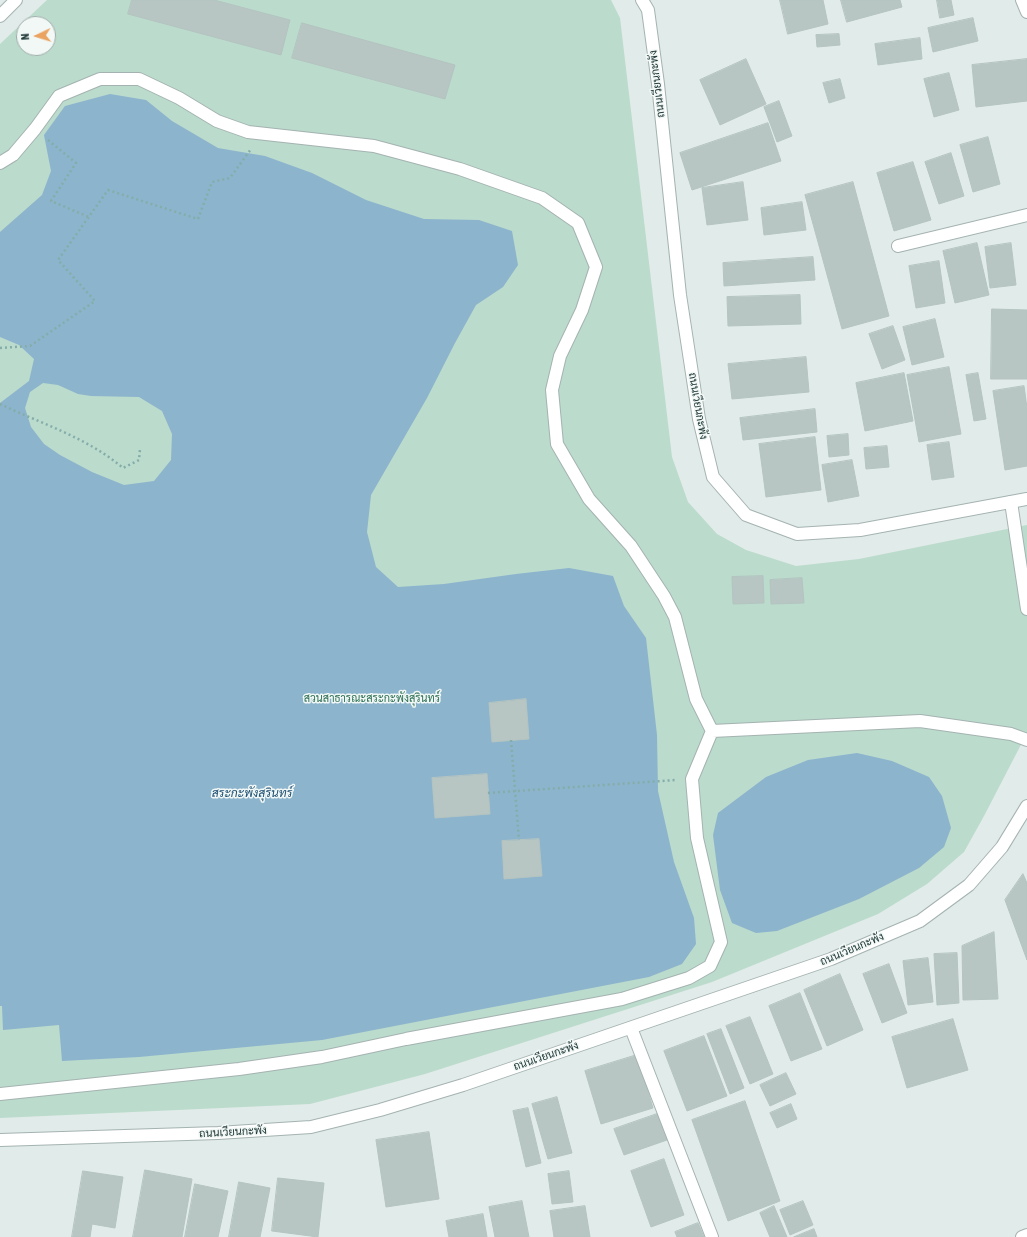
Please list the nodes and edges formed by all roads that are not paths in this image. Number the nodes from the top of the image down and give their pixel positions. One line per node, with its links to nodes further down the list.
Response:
1 (16, 0): 5 (street)
2 (642, 0): 10 (street, ถนนเวียนกะพัง)
3 (1022, 0): 4 (street)
4 (1027, 12)
5 (0, 16)
6 (0, 163): 12 (street)
7 (1027, 215): 8 (street)
8 (898, 246)
9 (1027, 499): 10 (street, ถนนเวียนกะพัง)
10 (1010, 502): 11 (street)
11 (1027, 609)
12 (712, 731): 13 (street); 16 (street)
13 (1027, 740)
14 (1027, 806): 15 (street, ถนนเวียนกะพัง)
15 (630, 1028): 17 (street, ถนนเวียนกะพัง); 19 (street)
16 (0, 1094)
17 (0, 1140)
18 (1027, 1235): 20 (street)
19 (712, 1237)
20 (1022, 1237)

